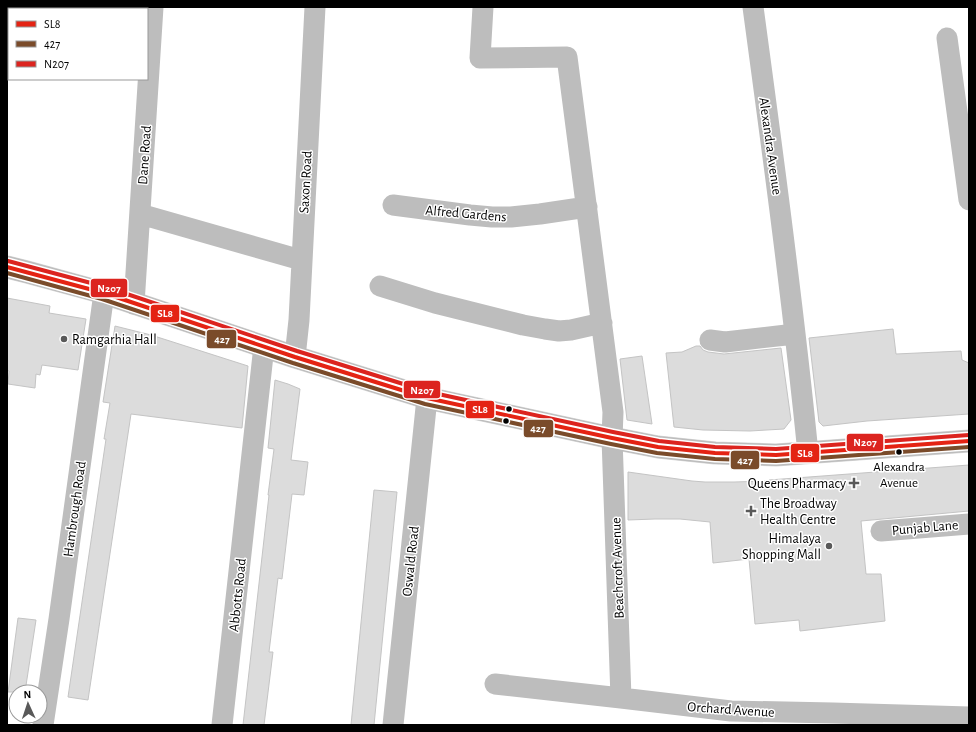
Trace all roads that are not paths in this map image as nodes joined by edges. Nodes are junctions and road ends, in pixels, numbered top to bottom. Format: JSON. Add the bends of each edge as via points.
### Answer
{"nodes":[{"id":1,"x":153,"y":7,"type":"edge"},
{"id":2,"x":315,"y":7,"type":"edge"},
{"id":3,"x":483,"y":7,"type":"edge"},
{"id":4,"x":753,"y":7,"type":"edge"},
{"id":5,"x":947,"y":38,"type":"dead end"},
{"id":6,"x":969,"y":200,"type":"edge"},
{"id":7,"x":393,"y":205,"type":"dead end"},
{"id":8,"x":587,"y":207,"type":"junction"},
{"id":9,"x":140,"y":214,"type":"junction"},
{"id":10,"x":301,"y":260,"type":"junction"},
{"id":11,"x":7,"y":267,"type":"edge"},
{"id":12,"x":380,"y":286,"type":"dead end"},
{"id":13,"x":104,"y":293,"type":"junction"},
{"id":14,"x":134,"y":304,"type":"junction"},
{"id":15,"x":602,"y":323,"type":"junction"},
{"id":16,"x":795,"y":334,"type":"junction"},
{"id":17,"x":710,"y":340,"type":"dead end"},
{"id":18,"x":264,"y":346,"type":"junction"},
{"id":19,"x":295,"y":357,"type":"junction"},
{"id":20,"x":427,"y":398,"type":"junction"},
{"id":21,"x":612,"y":438,"type":"junction"},
{"id":22,"x":969,"y":441,"type":"edge"},
{"id":23,"x":808,"y":452,"type":"junction"},
{"id":24,"x":969,"y":524,"type":"edge"},
{"id":25,"x":881,"y":531,"type":"dead end"},
{"id":26,"x":495,"y":684,"type":"dead end"},
{"id":27,"x":621,"y":698,"type":"junction"},
{"id":28,"x":969,"y":717,"type":"edge"},
{"id":29,"x":43,"y":725,"type":"edge"},
{"id":30,"x":222,"y":725,"type":"edge"},
{"id":31,"x":393,"y":725,"type":"edge"}],
"edges":[{"from":1,"to":9,"type":"street","name":"Dane Road"},
{"from":2,"to":10,"type":"street","name":"Saxon Road"},
{"from":3,"to":8,"type":"street","name":"Beachcroft Avenue","via":[[480,58],[567,57]]},
{"from":4,"to":16,"type":"street","name":"Alexandra Avenue"},
{"from":5,"to":6,"type":"street"},
{"from":7,"to":8,"type":"street","name":"Alfred Gardens","via":[[492,217],[540,214]]},
{"from":8,"to":15,"type":"street","name":"Beachcroft Avenue"},
{"from":9,"to":10,"type":"street"},
{"from":9,"to":14,"type":"street","name":"Dane Road"},
{"from":10,"to":19,"type":"street","name":"Saxon Road"},
{"from":11,"to":13,"type":"main road"},
{"from":12,"to":15,"type":"street","via":[[545,329],[571,330]]},
{"from":13,"to":14,"type":"main road"},
{"from":13,"to":29,"type":"street","name":"Hambrough Road"},
{"from":14,"to":18,"type":"main road"},
{"from":15,"to":21,"type":"street","name":"Beachcroft Avenue","via":[[613,412]]},
{"from":16,"to":17,"type":"street","via":[[725,342]]},
{"from":16,"to":23,"type":"street","name":"Alexandra Avenue"},
{"from":18,"to":19,"type":"main road"},
{"from":18,"to":30,"type":"street","name":"Abbotts Road"},
{"from":19,"to":20,"type":"main road"},
{"from":20,"to":21,"type":"main road"},
{"from":20,"to":31,"type":"street","name":"Oswald Road"},
{"from":21,"to":23,"type":"main road","via":[[658,447],[715,453]]},
{"from":21,"to":27,"type":"street","name":"Beachcroft Avenue"},
{"from":22,"to":23,"type":"main road"},
{"from":24,"to":25,"type":"street","name":"Punjab Lane"},
{"from":26,"to":27,"type":"street","name":"Orchard Avenue"},
{"from":27,"to":28,"type":"street","name":"Orchard Avenue","via":[[731,711]]}]}
